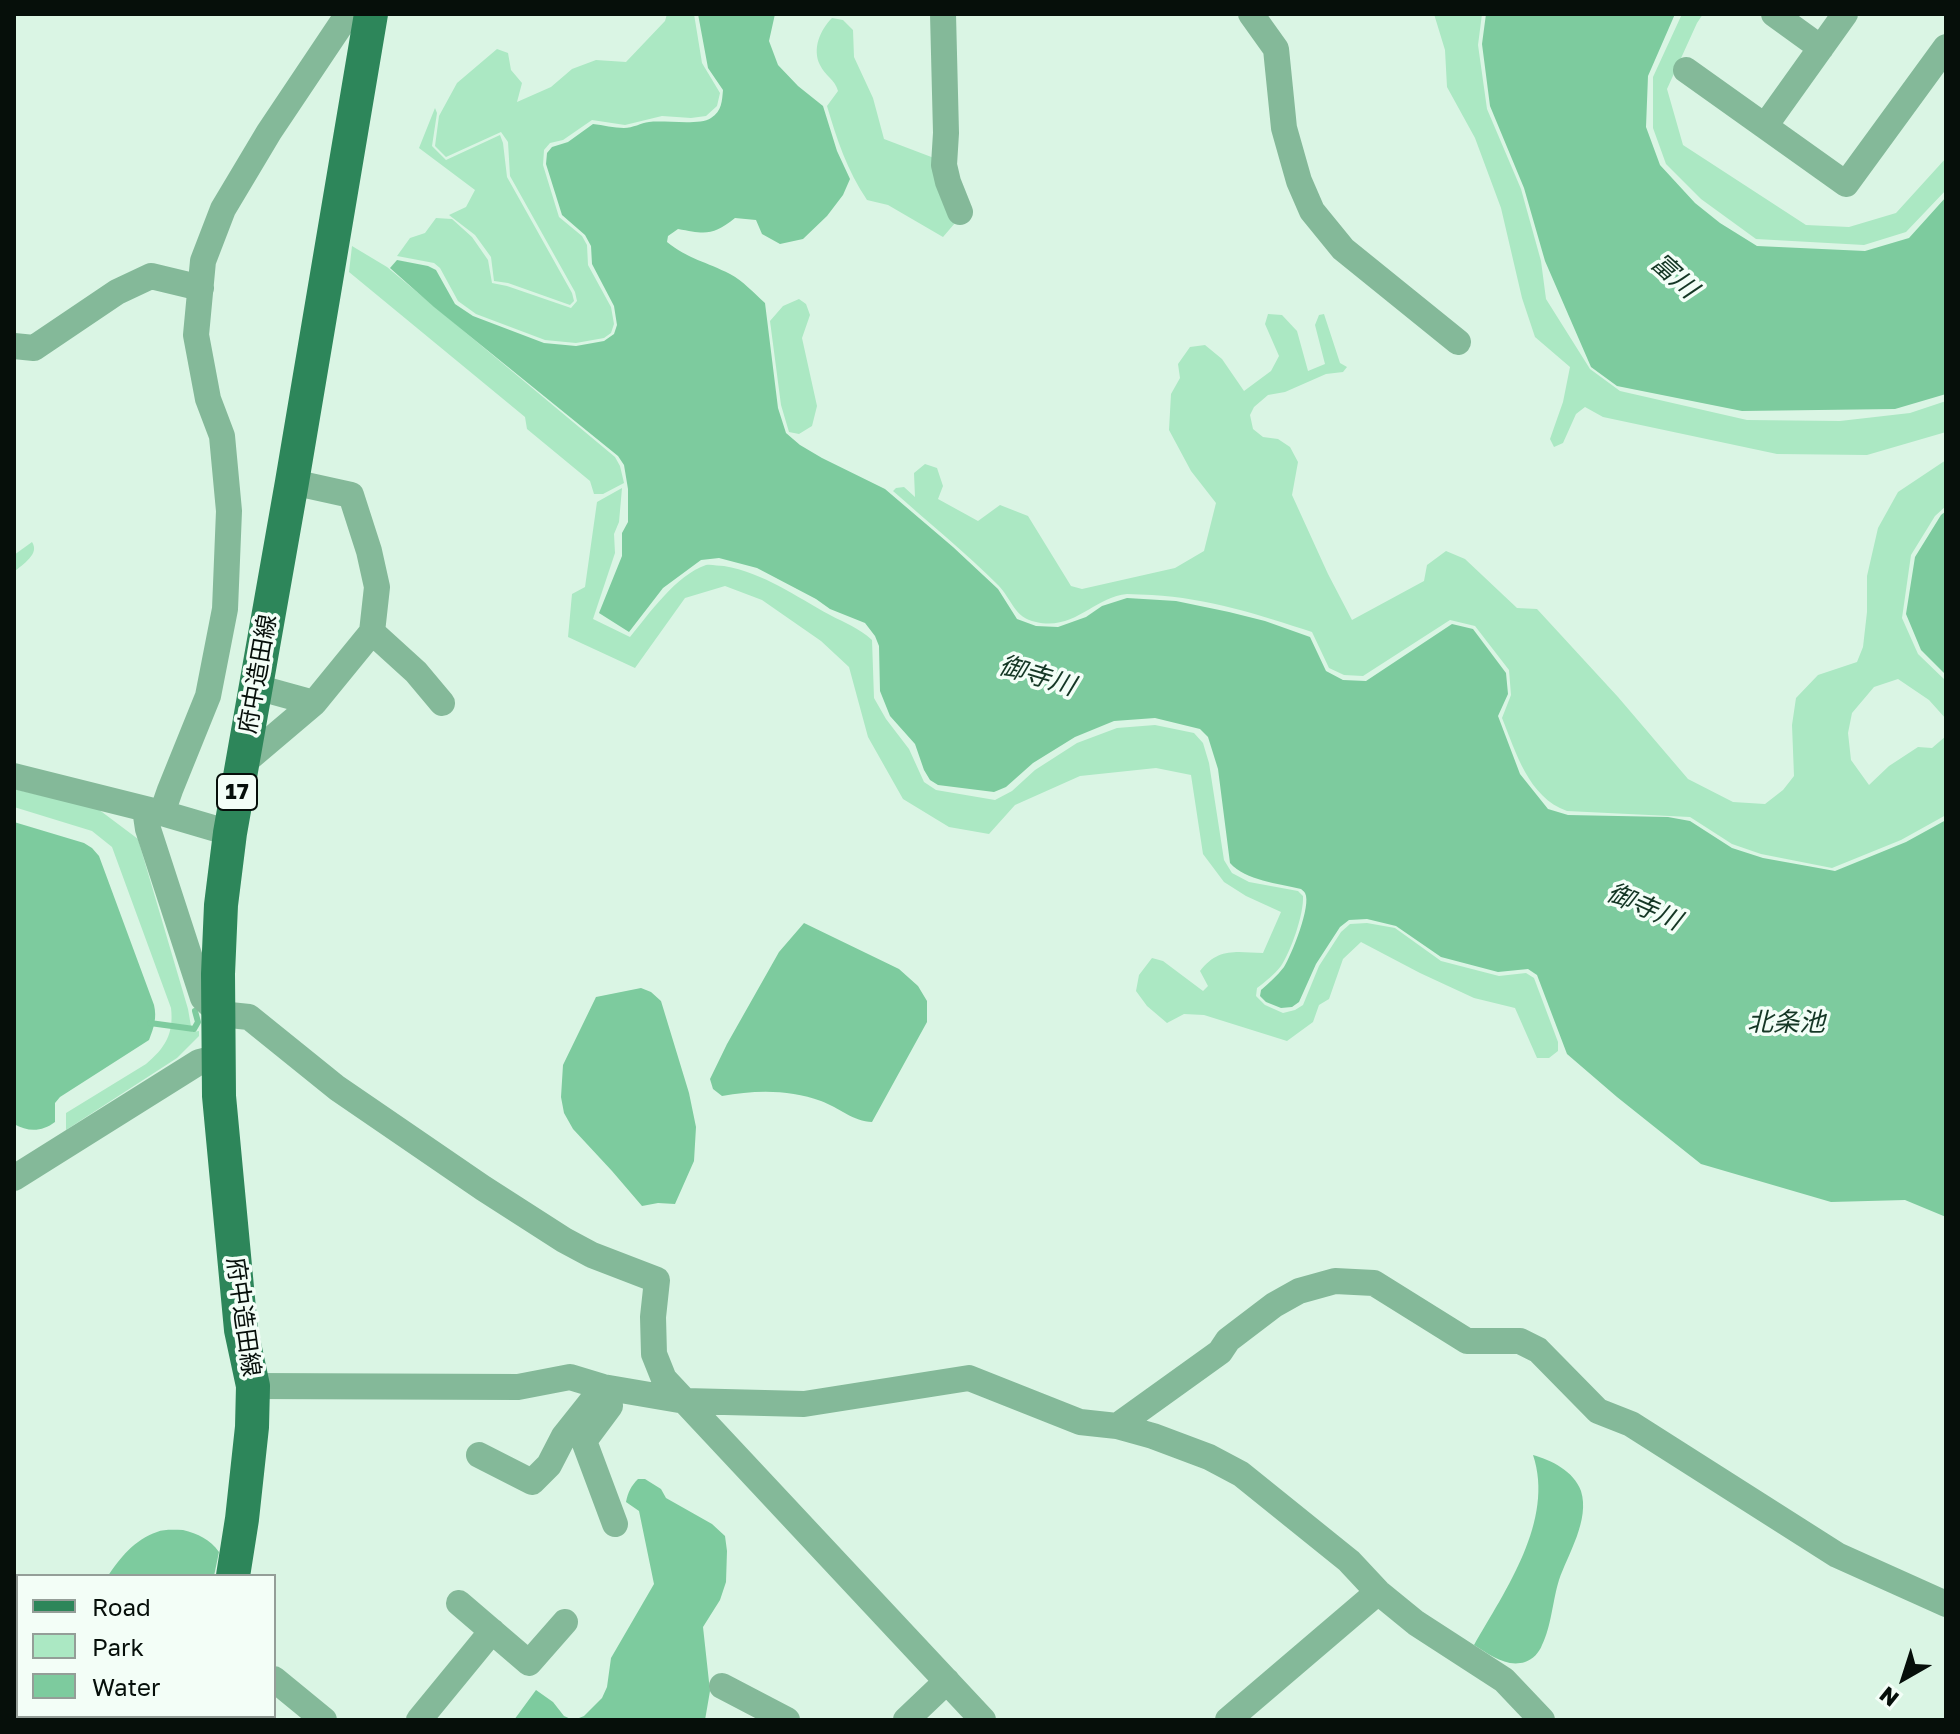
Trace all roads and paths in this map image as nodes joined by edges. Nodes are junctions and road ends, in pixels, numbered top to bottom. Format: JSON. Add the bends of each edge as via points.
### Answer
{"nodes":[{"id":1,"x":348,"y":14,"type":"edge"},
{"id":2,"x":371,"y":14,"type":"edge"},
{"id":3,"x":943,"y":14,"type":"edge"},
{"id":4,"x":1251,"y":14,"type":"edge"},
{"id":5,"x":1774,"y":14,"type":"edge"},
{"id":6,"x":1845,"y":14,"type":"edge"},
{"id":7,"x":1946,"y":47,"type":"edge"},
{"id":8,"x":1821,"y":48,"type":"junction"},
{"id":9,"x":1686,"y":70,"type":"dead end"},
{"id":10,"x":1765,"y":126,"type":"junction"},
{"id":11,"x":960,"y":212,"type":"dead end"},
{"id":12,"x":201,"y":288,"type":"junction"},
{"id":13,"x":1458,"y":342,"type":"dead end"},
{"id":14,"x":14,"y":346,"type":"edge"},
{"id":15,"x":292,"y":482,"type":"junction"},
{"id":16,"x":372,"y":632,"type":"junction"},
{"id":17,"x":256,"y":687,"type":"junction"},
{"id":18,"x":314,"y":703,"type":"junction"},
{"id":19,"x":442,"y":703,"type":"dead end"},
{"id":20,"x":242,"y":764,"type":"junction"},
{"id":21,"x":14,"y":776,"type":"edge"},
{"id":22,"x":154,"y":811,"type":"junction"},
{"id":23,"x":230,"y":833,"type":"junction"},
{"id":24,"x":220,"y":1014,"type":"junction"},
{"id":25,"x":219,"y":1057,"type":"junction"},
{"id":26,"x":14,"y":1178,"type":"edge"},
{"id":27,"x":253,"y":1386,"type":"junction"},
{"id":28,"x":612,"y":1388,"type":"junction"},
{"id":29,"x":685,"y":1401,"type":"junction"},
{"id":30,"x":1117,"y":1426,"type":"junction"},
{"id":31,"x":479,"y":1455,"type":"dead end"},
{"id":32,"x":615,"y":1524,"type":"dead end"},
{"id":33,"x":233,"y":1574,"type":"edge"},
{"id":34,"x":1378,"y":1592,"type":"junction"},
{"id":35,"x":459,"y":1603,"type":"dead end"},
{"id":36,"x":1946,"y":1604,"type":"edge"},
{"id":37,"x":565,"y":1622,"type":"dead end"},
{"id":38,"x":492,"y":1631,"type":"junction"},
{"id":39,"x":276,"y":1681,"type":"edge"},
{"id":40,"x":947,"y":1681,"type":"junction"},
{"id":41,"x":722,"y":1686,"type":"dead end"},
{"id":42,"x":324,"y":1720,"type":"edge"},
{"id":43,"x":419,"y":1720,"type":"edge"},
{"id":44,"x":787,"y":1720,"type":"edge"},
{"id":45,"x":906,"y":1720,"type":"edge"},
{"id":46,"x":983,"y":1720,"type":"edge"},
{"id":47,"x":1228,"y":1720,"type":"edge"},
{"id":48,"x":1542,"y":1720,"type":"edge"}],
"edges":[{"from":1,"to":12,"type":"street","via":[[223,209],[203,261]]},
{"from":2,"to":15,"type":"main road","name":"府中造田線","number":"17"},
{"from":3,"to":11,"type":"street","via":[[944,165]]},
{"from":4,"to":13,"type":"street","via":[[1276,49],[1284,128],[1312,211],[1343,249]]},
{"from":5,"to":8,"type":"street"},
{"from":6,"to":8,"type":"street"},
{"from":7,"to":10,"type":"street","via":[[1846,184]]},
{"from":8,"to":10,"type":"street"},
{"from":9,"to":10,"type":"street"},
{"from":12,"to":14,"type":"street","via":[[151,276],[117,292],[34,348]]},
{"from":12,"to":22,"type":"street","via":[[196,335],[208,399],[222,436],[229,511],[225,609],[208,696],[170,790]]},
{"from":15,"to":16,"type":"street","via":[[351,495],[377,587]]},
{"from":15,"to":17,"type":"main road","name":"府中造田線","number":"17"},
{"from":16,"to":18,"type":"street"},
{"from":16,"to":19,"type":"street"},
{"from":17,"to":18,"type":"street"},
{"from":17,"to":20,"type":"main road","name":"府中造田線","number":"17"},
{"from":18,"to":20,"type":"street"},
{"from":20,"to":23,"type":"main road","name":"府中造田線","number":"17"},
{"from":21,"to":22,"type":"street"},
{"from":22,"to":23,"type":"street"},
{"from":22,"to":24,"type":"street","via":[[148,829],[203,998]]},
{"from":23,"to":24,"type":"main road","name":"府中造田線","number":"17","via":[[221,905]]},
{"from":24,"to":25,"type":"main road","name":"府中造田線","number":"17"},
{"from":24,"to":29,"type":"street","via":[[249,1017],[337,1088],[564,1240],[657,1280],[654,1354],[664,1379]]},
{"from":25,"to":26,"type":"street","via":[[199,1062]]},
{"from":25,"to":27,"type":"main road","name":"府中造田線","number":"17","via":[[241,1330]]},
{"from":27,"to":28,"type":"street","via":[[518,1387],[570,1377]]},
{"from":27,"to":33,"type":"main road","name":"府中造田線","number":"17"},
{"from":28,"to":29,"type":"street"},
{"from":28,"to":31,"type":"street","via":[[564,1436],[549,1465],[532,1482]]},
{"from":28,"to":32,"type":"street","via":[[584,1441]]},
{"from":29,"to":30,"type":"street","via":[[804,1404],[969,1378],[1080,1422]]},
{"from":29,"to":40,"type":"street"},
{"from":30,"to":34,"type":"street","via":[[1209,1457],[1241,1474],[1349,1561]]},
{"from":30,"to":36,"type":"street","via":[[1299,1291],[1335,1281],[1374,1283],[1467,1341],[1520,1341],[1538,1350],[1598,1411],[1631,1424],[1837,1555]]},
{"from":34,"to":47,"type":"street"},
{"from":34,"to":48,"type":"street","via":[[1504,1680]]},
{"from":35,"to":38,"type":"street"},
{"from":37,"to":38,"type":"street","via":[[529,1663]]},
{"from":38,"to":43,"type":"street"},
{"from":39,"to":42,"type":"street"},
{"from":40,"to":45,"type":"street"},
{"from":40,"to":46,"type":"street"},
{"from":41,"to":44,"type":"street"}]}
